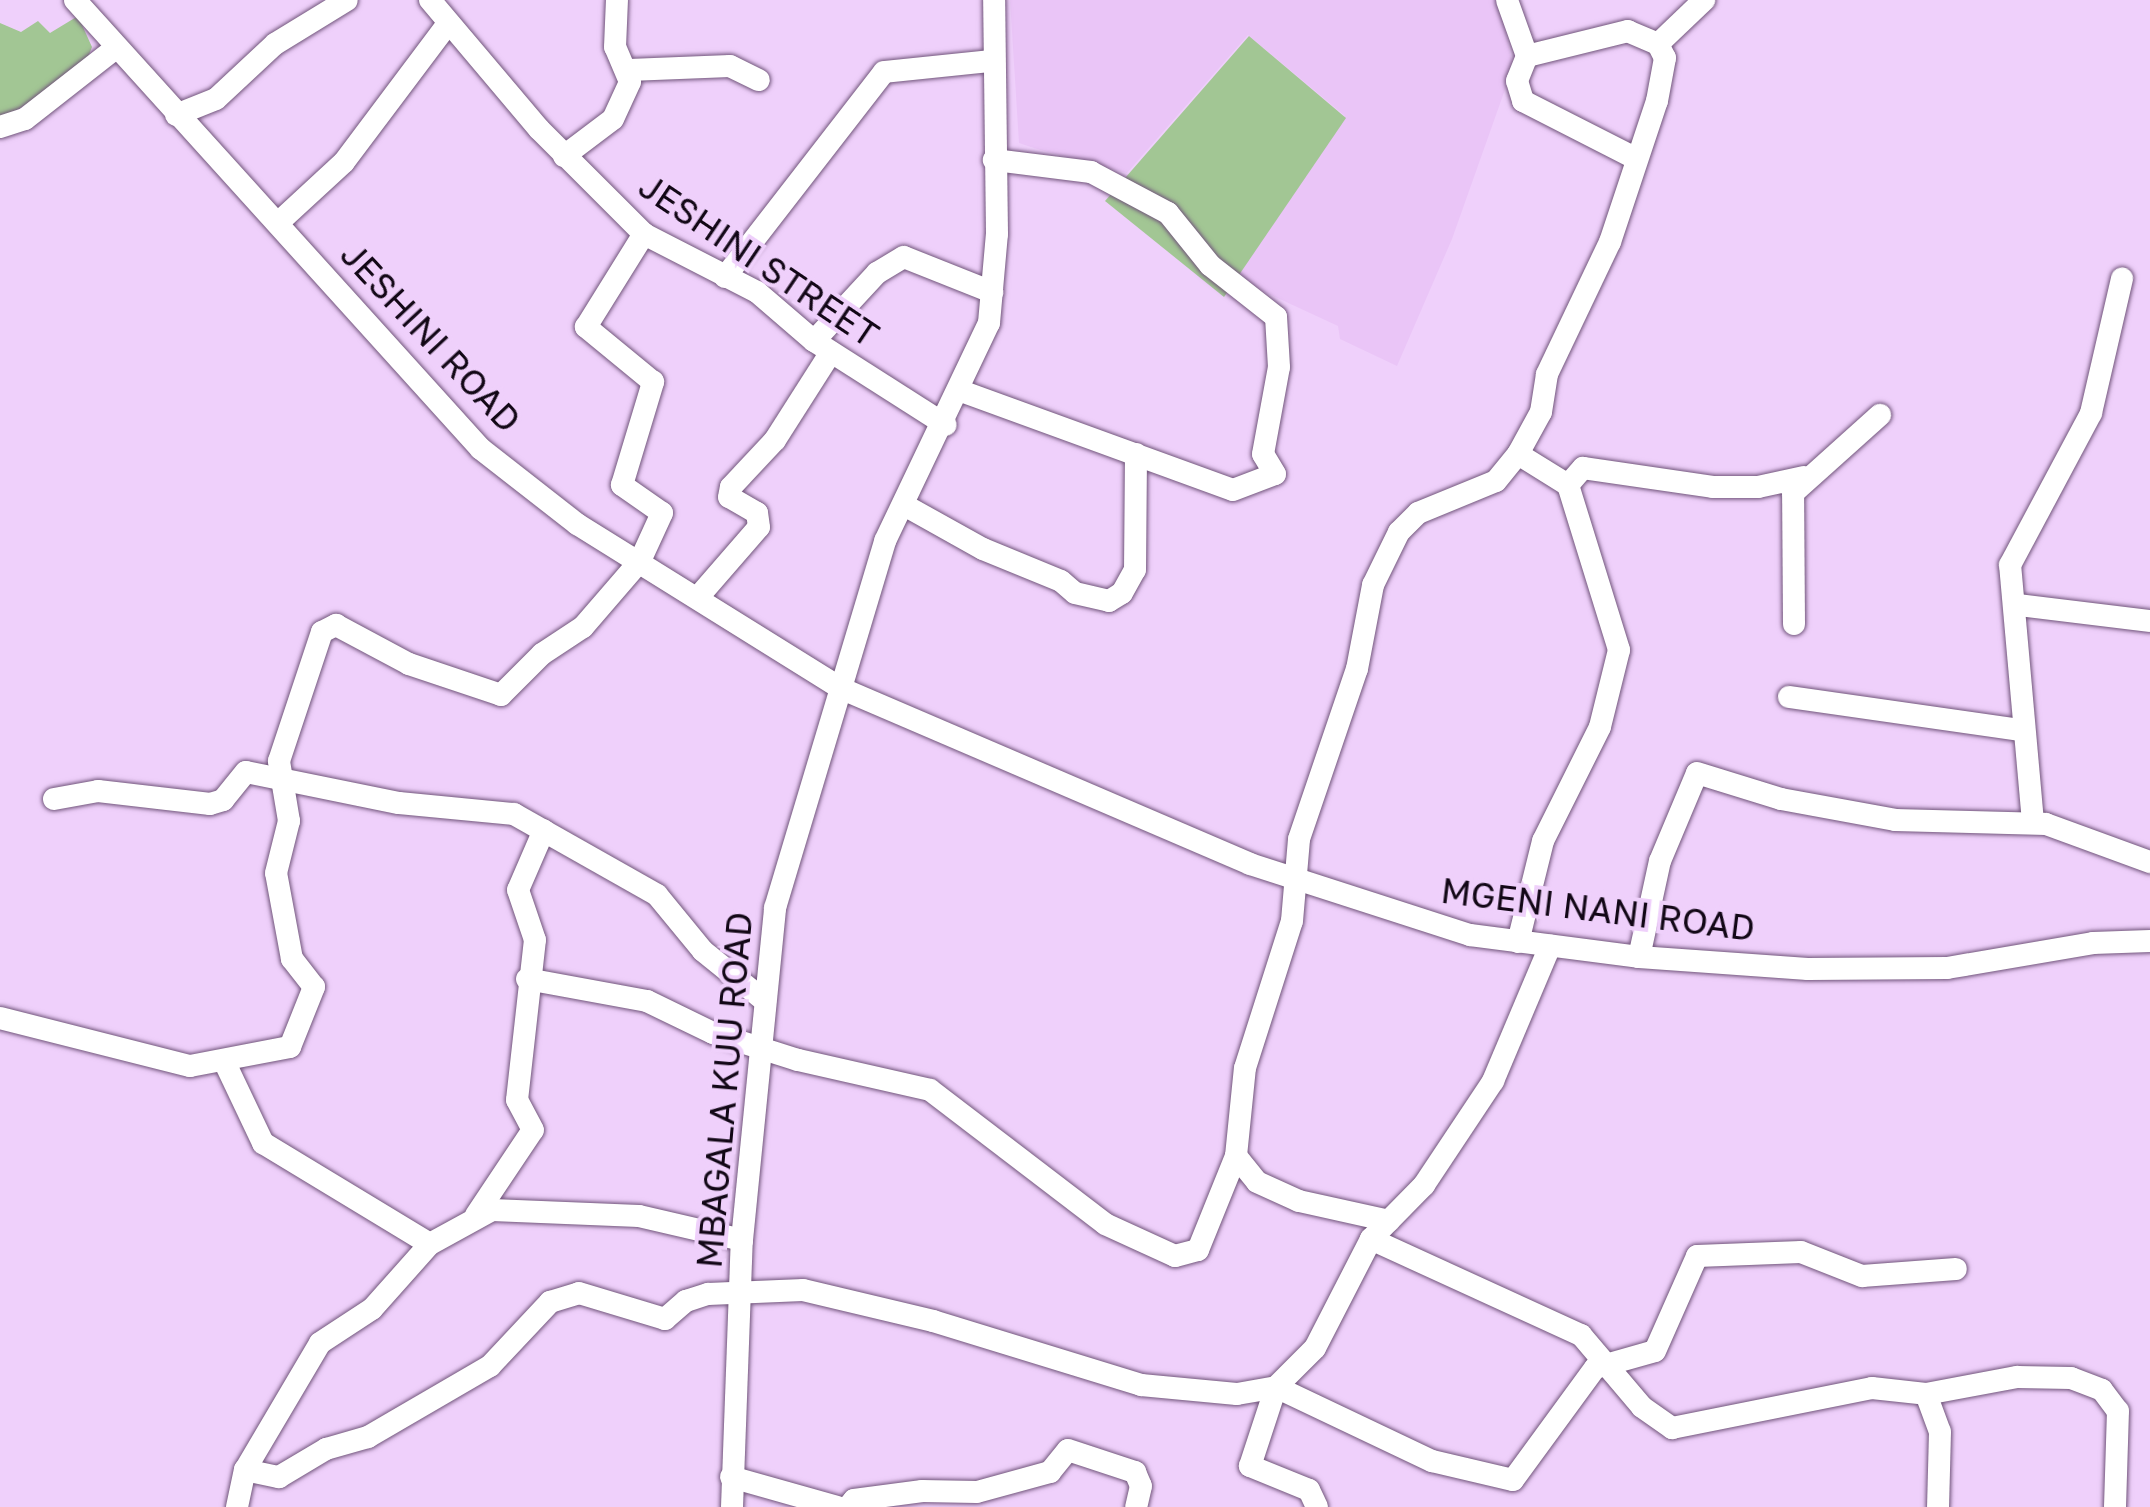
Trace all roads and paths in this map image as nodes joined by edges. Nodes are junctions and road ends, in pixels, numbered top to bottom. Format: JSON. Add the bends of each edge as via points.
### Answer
{"nodes":[{"id":1,"x":76,"y":0,"type":"edge"},
{"id":2,"x":347,"y":0,"type":"edge"},
{"id":3,"x":430,"y":0,"type":"edge"},
{"id":4,"x":617,"y":0,"type":"edge"},
{"id":5,"x":994,"y":0,"type":"edge"},
{"id":6,"x":1507,"y":0,"type":"edge"},
{"id":7,"x":1704,"y":0,"type":"edge"},
{"id":8,"x":446,"y":26,"type":"junction"},
{"id":9,"x":1658,"y":44,"type":"junction"},
{"id":10,"x":116,"y":48,"type":"junction"},
{"id":11,"x":1527,"y":56,"type":"junction"},
{"id":12,"x":990,"y":60,"type":"junction"},
{"id":13,"x":629,"y":70,"type":"junction"},
{"id":14,"x":759,"y":80,"type":"dead end"},
{"id":15,"x":176,"y":115,"type":"junction"},
{"id":16,"x":0,"y":127,"type":"edge"},
{"id":17,"x":564,"y":156,"type":"junction"},
{"id":18,"x":1637,"y":159,"type":"junction"},
{"id":19,"x":994,"y":160,"type":"junction"},
{"id":20,"x":279,"y":222,"type":"junction"},
{"id":21,"x":644,"y":234,"type":"junction"},
{"id":22,"x":724,"y":277,"type":"junction"},
{"id":23,"x":2122,"y":278,"type":"dead end"},
{"id":24,"x":992,"y":292,"type":"junction"},
{"id":25,"x":823,"y":346,"type":"junction"},
{"id":26,"x":961,"y":391,"type":"junction"},
{"id":27,"x":1880,"y":415,"type":"dead end"},
{"id":28,"x":946,"y":425,"type":"junction"},
{"id":29,"x":1136,"y":454,"type":"junction"},
{"id":30,"x":1518,"y":454,"type":"junction"},
{"id":31,"x":1804,"y":478,"type":"junction"},
{"id":32,"x":1568,"y":485,"type":"junction"},
{"id":33,"x":904,"y":505,"type":"junction"},
{"id":34,"x":640,"y":561,"type":"junction"},
{"id":35,"x":699,"y":596,"type":"junction"},
{"id":36,"x":2018,"y":605,"type":"junction"},
{"id":37,"x":2150,"y":621,"type":"edge"},
{"id":38,"x":1794,"y":624,"type":"dead end"},
{"id":39,"x":840,"y":688,"type":"junction"},
{"id":40,"x":1789,"y":696,"type":"dead end"},
{"id":41,"x":2021,"y":730,"type":"junction"},
{"id":42,"x":278,"y":778,"type":"junction"},
{"id":43,"x":54,"y":799,"type":"dead end"},
{"id":44,"x":2034,"y":822,"type":"junction"},
{"id":45,"x":544,"y":830,"type":"junction"},
{"id":46,"x":2150,"y":862,"type":"edge"},
{"id":47,"x":1291,"y":880,"type":"junction"},
{"id":48,"x":2150,"y":941,"type":"edge"},
{"id":49,"x":1518,"y":942,"type":"junction"},
{"id":50,"x":1550,"y":946,"type":"junction"},
{"id":51,"x":1639,"y":957,"type":"junction"},
{"id":52,"x":527,"y":979,"type":"junction"},
{"id":53,"x":765,"y":1001,"type":"junction"},
{"id":54,"x":0,"y":1018,"type":"edge"},
{"id":55,"x":762,"y":1048,"type":"junction"},
{"id":56,"x":225,"y":1063,"type":"junction"},
{"id":57,"x":1236,"y":1156,"type":"junction"},
{"id":58,"x":476,"y":1215,"type":"junction"},
{"id":59,"x":1389,"y":1220,"type":"junction"},
{"id":60,"x":1370,"y":1239,"type":"junction"},
{"id":61,"x":742,"y":1240,"type":"junction"},
{"id":62,"x":430,"y":1244,"type":"junction"},
{"id":63,"x":1956,"y":1269,"type":"dead end"},
{"id":64,"x":740,"y":1288,"type":"junction"},
{"id":65,"x":1609,"y":1361,"type":"junction"},
{"id":66,"x":1276,"y":1387,"type":"junction"},
{"id":67,"x":1926,"y":1394,"type":"junction"},
{"id":68,"x":246,"y":1470,"type":"junction"},
{"id":69,"x":731,"y":1478,"type":"junction"},
{"id":70,"x":237,"y":1507,"type":"edge"},
{"id":71,"x":732,"y":1507,"type":"edge"},
{"id":72,"x":837,"y":1507,"type":"edge"},
{"id":73,"x":848,"y":1507,"type":"edge"},
{"id":74,"x":1136,"y":1507,"type":"edge"},
{"id":75,"x":1318,"y":1507,"type":"edge"},
{"id":76,"x":1938,"y":1507,"type":"edge"},
{"id":77,"x":2116,"y":1507,"type":"edge"}],
"edges":[{"from":1,"to":10,"type":"street","name":"JESHINI ROAD"},
{"from":2,"to":15,"type":"street","via":[[275,44],[216,99]]},
{"from":3,"to":8,"type":"street","name":"JESHINI STREET"},
{"from":4,"to":13,"type":"street","via":[[614,47]]},
{"from":5,"to":12,"type":"street","name":"MBAGALA KUU ROAD"},
{"from":6,"to":11,"type":"street"},
{"from":7,"to":9,"type":"street"},
{"from":8,"to":17,"type":"street","name":"JESHINI STREET"},
{"from":8,"to":20,"type":"street","via":[[344,162]]},
{"from":9,"to":11,"type":"street","via":[[1628,31]]},
{"from":9,"to":18,"type":"street","via":[[1665,58],[1658,101]]},
{"from":10,"to":15,"type":"street","name":"JESHINI ROAD"},
{"from":10,"to":16,"type":"street","via":[[26,119]]},
{"from":11,"to":18,"type":"street","via":[[1517,81],[1523,102]]},
{"from":12,"to":19,"type":"street","name":"MBAGALA KUU ROAD"},
{"from":12,"to":22,"type":"street","via":[[884,72]]},
{"from":13,"to":14,"type":"street","via":[[730,66]]},
{"from":13,"to":17,"type":"street","via":[[613,119]]},
{"from":15,"to":20,"type":"street","name":"JESHINI ROAD"},
{"from":17,"to":21,"type":"street","name":"JESHINI STREET"},
{"from":18,"to":30,"type":"street","via":[[1610,242],[1547,374],[1541,412]]},
{"from":19,"to":24,"type":"street","name":"MBAGALA KUU ROAD"},
{"from":19,"to":29,"type":"street","via":[[1091,172],[1168,214],[1210,265],[1276,316],[1280,367],[1263,450],[1274,477],[1233,490]]},
{"from":20,"to":34,"type":"street","name":"JESHINI ROAD","via":[[481,449],[577,524]]},
{"from":21,"to":22,"type":"street","name":"JESHINI STREET"},
{"from":21,"to":34,"type":"street","via":[[586,326],[652,378],[622,485],[662,513]]},
{"from":22,"to":25,"type":"street","name":"JESHINI STREET","via":[[757,292]]},
{"from":23,"to":36,"type":"street","via":[[2091,413],[2010,566]]},
{"from":24,"to":25,"type":"street","via":[[904,257],[877,273]]},
{"from":24,"to":26,"type":"street","name":"MBAGALA KUU ROAD","via":[[990,323]]},
{"from":25,"to":28,"type":"street","name":"JESHINI STREET"},
{"from":25,"to":35,"type":"street","via":[[775,440],[731,487],[730,498],[757,513],[759,527]]},
{"from":26,"to":28,"type":"street","name":"MBAGALA KUU ROAD"},
{"from":26,"to":29,"type":"street"},
{"from":27,"to":31,"type":"street"},
{"from":28,"to":33,"type":"street","name":"MBAGALA KUU ROAD"},
{"from":29,"to":33,"type":"street","via":[[1135,570],[1109,601],[1075,594],[1061,581],[983,549]]},
{"from":30,"to":32,"type":"street"},
{"from":30,"to":47,"type":"street","via":[[1496,481],[1418,512],[1399,532],[1373,585],[1357,669]]},
{"from":31,"to":32,"type":"street","via":[[1713,487],[1582,468]]},
{"from":31,"to":38,"type":"street","via":[[1789,509]]},
{"from":32,"to":49,"type":"street","via":[[1619,650],[1600,727],[1538,855]]},
{"from":33,"to":39,"type":"street","name":"MBAGALA KUU ROAD","via":[[856,622]]},
{"from":34,"to":35,"type":"street","name":"JESHINI ROAD"},
{"from":34,"to":42,"type":"street","via":[[583,626],[501,695],[328,626]]},
{"from":35,"to":39,"type":"street","name":"JESHINI ROAD"},
{"from":36,"to":37,"type":"street"},
{"from":36,"to":41,"type":"street"},
{"from":39,"to":47,"type":"street","name":"MGENI NANI ROAD"},
{"from":39,"to":53,"type":"street","name":"MBAGALA KUU ROAD","via":[[775,908]]},
{"from":40,"to":41,"type":"street"},
{"from":41,"to":44,"type":"street"},
{"from":42,"to":43,"type":"street","via":[[242,774],[223,800],[210,804],[98,791]]},
{"from":42,"to":45,"type":"street","via":[[399,803],[514,814]]},
{"from":42,"to":56,"type":"street","via":[[289,821],[276,873],[292,958],[314,987],[290,1047]]},
{"from":44,"to":46,"type":"street"},
{"from":44,"to":51,"type":"street","via":[[1895,820],[1693,774],[1660,862]]},
{"from":45,"to":52,"type":"street","via":[[518,890],[536,940]]},
{"from":45,"to":53,"type":"street","via":[[657,895],[703,951]]},
{"from":47,"to":49,"type":"street","name":"MGENI NANI ROAD","via":[[1388,914]]},
{"from":47,"to":57,"type":"street","via":[[1292,921],[1245,1068]]},
{"from":48,"to":51,"type":"street","name":"MGENI NANI ROAD","via":[[2093,943],[1947,968],[1808,969]]},
{"from":49,"to":50,"type":"street","name":"MGENI NANI ROAD"},
{"from":50,"to":51,"type":"street","name":"MGENI NANI ROAD"},
{"from":50,"to":59,"type":"street","via":[[1494,1081],[1424,1185]]},
{"from":52,"to":55,"type":"street","via":[[646,1001]]},
{"from":52,"to":58,"type":"street","via":[[517,1100],[533,1130]]},
{"from":53,"to":55,"type":"street","name":"MBAGALA KUU ROAD"},
{"from":54,"to":56,"type":"street","via":[[174,1063]]},
{"from":55,"to":57,"type":"street","via":[[930,1090],[1068,1199],[1183,1258],[1198,1250]]},
{"from":55,"to":61,"type":"street","name":"MBAGALA KUU ROAD"},
{"from":56,"to":62,"type":"street","via":[[263,1143]]},
{"from":57,"to":59,"type":"street","via":[[1257,1182],[1299,1202]]},
{"from":58,"to":61,"type":"street","via":[[597,1212],[680,1222]]},
{"from":58,"to":62,"type":"street"},
{"from":59,"to":60,"type":"street"},
{"from":60,"to":65,"type":"street","via":[[1580,1335]]},
{"from":60,"to":66,"type":"street","via":[[1316,1348]]},
{"from":61,"to":64,"type":"street","name":"MBAGALA KUU ROAD"},
{"from":62,"to":68,"type":"street","via":[[372,1310],[320,1342]]},
{"from":63,"to":65,"type":"street","via":[[1862,1276],[1801,1252],[1702,1254],[1690,1261],[1655,1351],[1640,1360]]},
{"from":64,"to":66,"type":"street","via":[[803,1290],[932,1321],[1140,1385],[1237,1394]]},
{"from":64,"to":68,"type":"street","via":[[694,1298],[665,1319],[604,1296],[564,1296],[550,1302],[490,1366],[368,1437],[326,1450],[280,1477]]},
{"from":64,"to":69,"type":"street","name":"MBAGALA KUU ROAD"},
{"from":65,"to":66,"type":"street","via":[[1595,1368],[1526,1470],[1510,1480],[1432,1460]]},
{"from":65,"to":67,"type":"street","via":[[1642,1408],[1672,1428],[1872,1388]]},
{"from":66,"to":75,"type":"street","via":[[1250,1466],[1309,1490]]},
{"from":67,"to":76,"type":"street","via":[[1940,1432]]},
{"from":67,"to":77,"type":"street","via":[[2017,1377],[2071,1378],[2102,1390],[2118,1412]]},
{"from":68,"to":70,"type":"street"},
{"from":69,"to":71,"type":"street","name":"MBAGALA KUU ROAD"},
{"from":69,"to":72,"type":"street"},
{"from":73,"to":74,"type":"street","via":[[854,1500],[922,1492],[977,1492],[1050,1472],[1068,1450],[1134,1472],[1141,1486]]}]}
